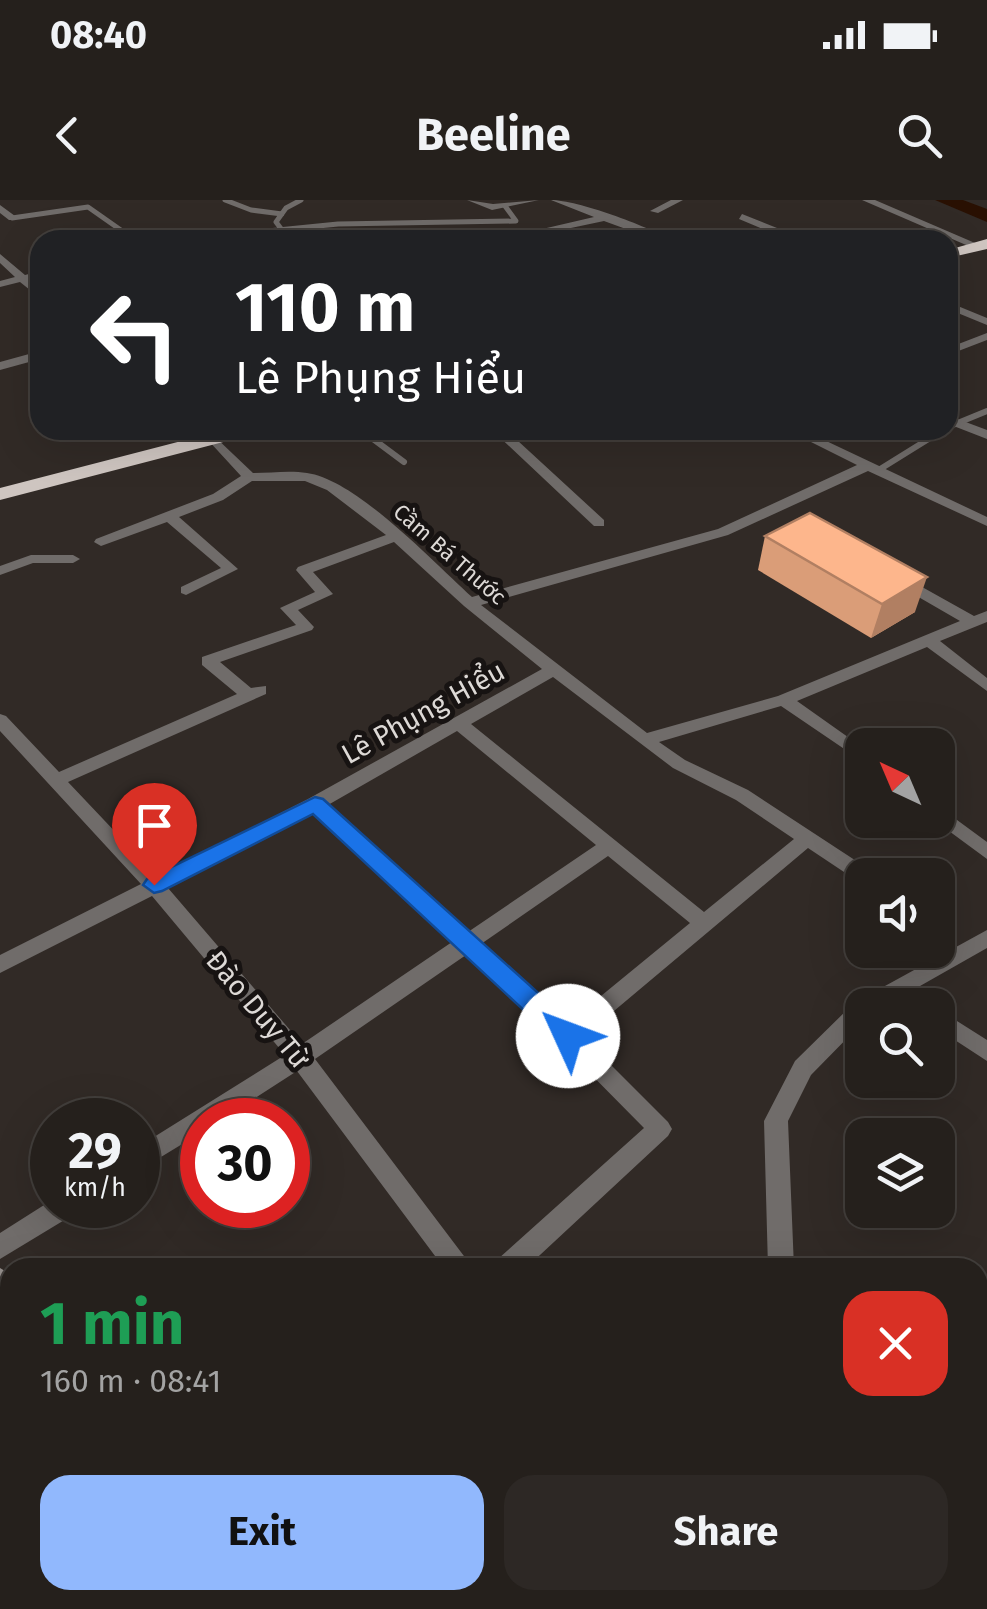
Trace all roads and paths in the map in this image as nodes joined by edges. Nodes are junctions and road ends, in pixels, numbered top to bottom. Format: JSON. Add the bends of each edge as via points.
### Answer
{"nodes":[{"id":1,"x":225,"y":200,"type":"edge"},
{"id":2,"x":301,"y":200,"type":"edge"},
{"id":3,"x":472,"y":200,"type":"edge"},
{"id":4,"x":534,"y":200,"type":"edge"},
{"id":5,"x":556,"y":200,"type":"edge"},
{"id":6,"x":678,"y":200,"type":"edge"},
{"id":7,"x":866,"y":200,"type":"edge"},
{"id":8,"x":505,"y":206,"type":"junction"},
{"id":9,"x":0,"y":208,"type":"edge"},
{"id":10,"x":656,"y":212,"type":"dead end"},
{"id":11,"x":282,"y":214,"type":"junction"},
{"id":12,"x":742,"y":217,"type":"dead end"},
{"id":13,"x":608,"y":218,"type":"junction"},
{"id":14,"x":6,"y":219,"type":"edge"},
{"id":15,"x":121,"y":230,"type":"edge"},
{"id":16,"x":282,"y":230,"type":"joint"},
{"id":17,"x":549,"y":230,"type":"edge"},
{"id":18,"x":643,"y":230,"type":"edge"},
{"id":19,"x":774,"y":230,"type":"edge"},
{"id":20,"x":943,"y":230,"type":"edge"},
{"id":21,"x":958,"y":236,"type":"edge"},
{"id":22,"x":982,"y":245,"type":"edge"},
{"id":23,"x":0,"y":257,"type":"edge"},
{"id":24,"x":30,"y":276,"type":"edge"},
{"id":25,"x":22,"y":278,"type":"junction"},
{"id":26,"x":0,"y":284,"type":"edge"},
{"id":27,"x":30,"y":286,"type":"edge"},
{"id":28,"x":958,"y":309,"type":"edge"},
{"id":29,"x":987,"y":322,"type":"edge"},
{"id":30,"x":987,"y":336,"type":"edge"},
{"id":31,"x":958,"y":348,"type":"edge"},
{"id":32,"x":30,"y":358,"type":"edge"},
{"id":33,"x":0,"y":366,"type":"edge"},
{"id":34,"x":987,"y":411,"type":"edge"},
{"id":35,"x":958,"y":422,"type":"edge"},
{"id":36,"x":958,"y":428,"type":"edge"},
{"id":37,"x":987,"y":435,"type":"edge"},
{"id":38,"x":188,"y":440,"type":"edge"},
{"id":39,"x":202,"y":440,"type":"edge"},
{"id":40,"x":374,"y":440,"type":"edge"},
{"id":41,"x":509,"y":440,"type":"edge"},
{"id":42,"x":813,"y":440,"type":"edge"},
{"id":43,"x":924,"y":440,"type":"edge"},
{"id":44,"x":404,"y":462,"type":"dead end"},
{"id":45,"x":872,"y":469,"type":"junction"},
{"id":46,"x":250,"y":476,"type":"junction"},
{"id":47,"x":0,"y":494,"type":"edge"},
{"id":48,"x":775,"y":511,"type":"junction"},
{"id":49,"x":170,"y":518,"type":"junction"},
{"id":50,"x":791,"y":520,"type":"edge"},
{"id":51,"x":987,"y":522,"type":"edge"},
{"id":52,"x":599,"y":523,"type":"dead end"},
{"id":53,"x":396,"y":536,"type":"junction"},
{"id":54,"x":101,"y":542,"type":"dead end"},
{"id":55,"x":73,"y":560,"type":"dead end"},
{"id":56,"x":231,"y":569,"type":"junction"},
{"id":57,"x":0,"y":571,"type":"edge"},
{"id":58,"x":890,"y":576,"type":"edge"},
{"id":59,"x":245,"y":580,"type":"dead end"},
{"id":60,"x":186,"y":590,"type":"dead end"},
{"id":61,"x":469,"y":603,"type":"junction"},
{"id":62,"x":980,"y":619,"type":"edge"},
{"id":63,"x":930,"y":641,"type":"junction"},
{"id":64,"x":552,"y":670,"type":"junction"},
{"id":65,"x":987,"y":686,"type":"edge"},
{"id":66,"x":784,"y":700,"type":"junction"},
{"id":67,"x":0,"y":720,"type":"edge"},
{"id":68,"x":460,"y":724,"type":"junction"},
{"id":69,"x":644,"y":740,"type":"junction"},
{"id":70,"x":845,"y":744,"type":"edge"},
{"id":71,"x":56,"y":780,"type":"junction"},
{"id":72,"x":315,"y":804,"type":"junction"},
{"id":73,"x":955,"y":827,"type":"edge"},
{"id":74,"x":806,"y":839,"type":"junction"},
{"id":75,"x":609,"y":846,"type":"junction"},
{"id":76,"x":987,"y":852,"type":"edge"},
{"id":77,"x":845,"y":864,"type":"edge"},
{"id":78,"x":154,"y":885,"type":"junction"},
{"id":79,"x":702,"y":922,"type":"junction"},
{"id":80,"x":987,"y":938,"type":"edge"},
{"id":81,"x":468,"y":943,"type":"junction"},
{"id":82,"x":0,"y":965,"type":"edge"},
{"id":83,"x":900,"y":988,"type":"edge"},
{"id":84,"x":845,"y":1026,"type":"edge"},
{"id":85,"x":955,"y":1030,"type":"edge"},
{"id":86,"x":568,"y":1036,"type":"junction"},
{"id":87,"x":987,"y":1052,"type":"edge"},
{"id":88,"x":300,"y":1058,"type":"junction"},
{"id":89,"x":160,"y":1146,"type":"edge"},
{"id":90,"x":30,"y":1228,"type":"edge"},
{"id":91,"x":0,"y":1247,"type":"edge"},
{"id":92,"x":452,"y":1258,"type":"edge"},
{"id":93,"x":517,"y":1258,"type":"edge"},
{"id":94,"x":782,"y":1258,"type":"edge"}],
"edges":[{"from":1,"to":11,"type":"lane"},
{"from":2,"to":11,"type":"lane"},
{"from":3,"to":8,"type":"street"},
{"from":4,"to":8,"type":"street"},
{"from":5,"to":13,"type":"street"},
{"from":6,"to":10,"type":"street"},
{"from":7,"to":20,"type":"street"},
{"from":8,"to":16,"type":"lane","via":[[516,220]]},
{"from":9,"to":14,"type":"street"},
{"from":11,"to":16,"type":"lane","via":[[276,222]]},
{"from":12,"to":19,"type":"street"},
{"from":13,"to":17,"type":"street"},
{"from":13,"to":18,"type":"street"},
{"from":14,"to":15,"type":"lane","via":[[88,207]]},
{"from":21,"to":22,"type":"street"},
{"from":23,"to":25,"type":"street"},
{"from":24,"to":25,"type":"street"},
{"from":25,"to":26,"type":"street"},
{"from":25,"to":27,"type":"street"},
{"from":28,"to":29,"type":"street"},
{"from":30,"to":31,"type":"street"},
{"from":32,"to":33,"type":"street"},
{"from":34,"to":35,"type":"lane"},
{"from":36,"to":37,"type":"street"},
{"from":38,"to":47,"type":"highway"},
{"from":39,"to":46,"type":"street"},
{"from":40,"to":44,"type":"lane"},
{"from":41,"to":52,"type":"street"},
{"from":42,"to":45,"type":"street"},
{"from":43,"to":45,"type":"lane"},
{"from":45,"to":48,"type":"street"},
{"from":45,"to":51,"type":"street"},
{"from":46,"to":49,"type":"street"},
{"from":46,"to":53,"type":"street","name":"Cầm Bá Thước","via":[[332,487]]},
{"from":48,"to":50,"type":"street"},
{"from":48,"to":61,"type":"street"},
{"from":49,"to":54,"type":"street"},
{"from":49,"to":56,"type":"street"},
{"from":53,"to":61,"type":"street","name":"Cầm Bá Thước"},
{"from":53,"to":71,"type":"street","via":[[303,570],[326,594],[288,608],[306,627],[208,660],[255,692]]},
{"from":55,"to":57,"type":"street","via":[[31,560]]},
{"from":56,"to":59,"type":"street"},
{"from":56,"to":60,"type":"street"},
{"from":58,"to":62,"type":"street"},
{"from":61,"to":64,"type":"street","name":"Cầm Bá Thước"},
{"from":62,"to":63,"type":"street"},
{"from":63,"to":65,"type":"street"},
{"from":63,"to":66,"type":"street"},
{"from":64,"to":68,"type":"street","name":"Lê Phụng Hiểu"},
{"from":64,"to":69,"type":"street","name":"Cầm Bá Thước"},
{"from":66,"to":69,"type":"street"},
{"from":66,"to":70,"type":"street"},
{"from":67,"to":71,"type":"street","name":"Đào Duy Từ"},
{"from":68,"to":72,"type":"street","name":"Lê Phụng Hiểu"},
{"from":68,"to":75,"type":"street"},
{"from":69,"to":74,"type":"street","name":"Cầm Bá Thước"},
{"from":71,"to":78,"type":"street","name":"Đào Duy Từ"},
{"from":72,"to":78,"type":"street","name":"Lê Phụng Hiểu"},
{"from":72,"to":81,"type":"street"},
{"from":73,"to":76,"type":"street"},
{"from":74,"to":77,"type":"street","name":"Cầm Bá Thước"},
{"from":74,"to":79,"type":"street"},
{"from":75,"to":79,"type":"street"},
{"from":75,"to":81,"type":"street"},
{"from":78,"to":82,"type":"street","name":"Lê Phụng Hiểu"},
{"from":78,"to":88,"type":"street","name":"Đào Duy Từ"},
{"from":79,"to":86,"type":"street"},
{"from":80,"to":83,"type":"street"},
{"from":81,"to":86,"type":"street"},
{"from":81,"to":88,"type":"street"},
{"from":84,"to":94,"type":"street","via":[[802,1068],[776,1121]]},
{"from":85,"to":87,"type":"street"},
{"from":86,"to":93,"type":"street","via":[[660,1129]]},
{"from":88,"to":89,"type":"street"},
{"from":88,"to":92,"type":"street","name":"Đào Duy Từ"},
{"from":90,"to":91,"type":"street"}]}
